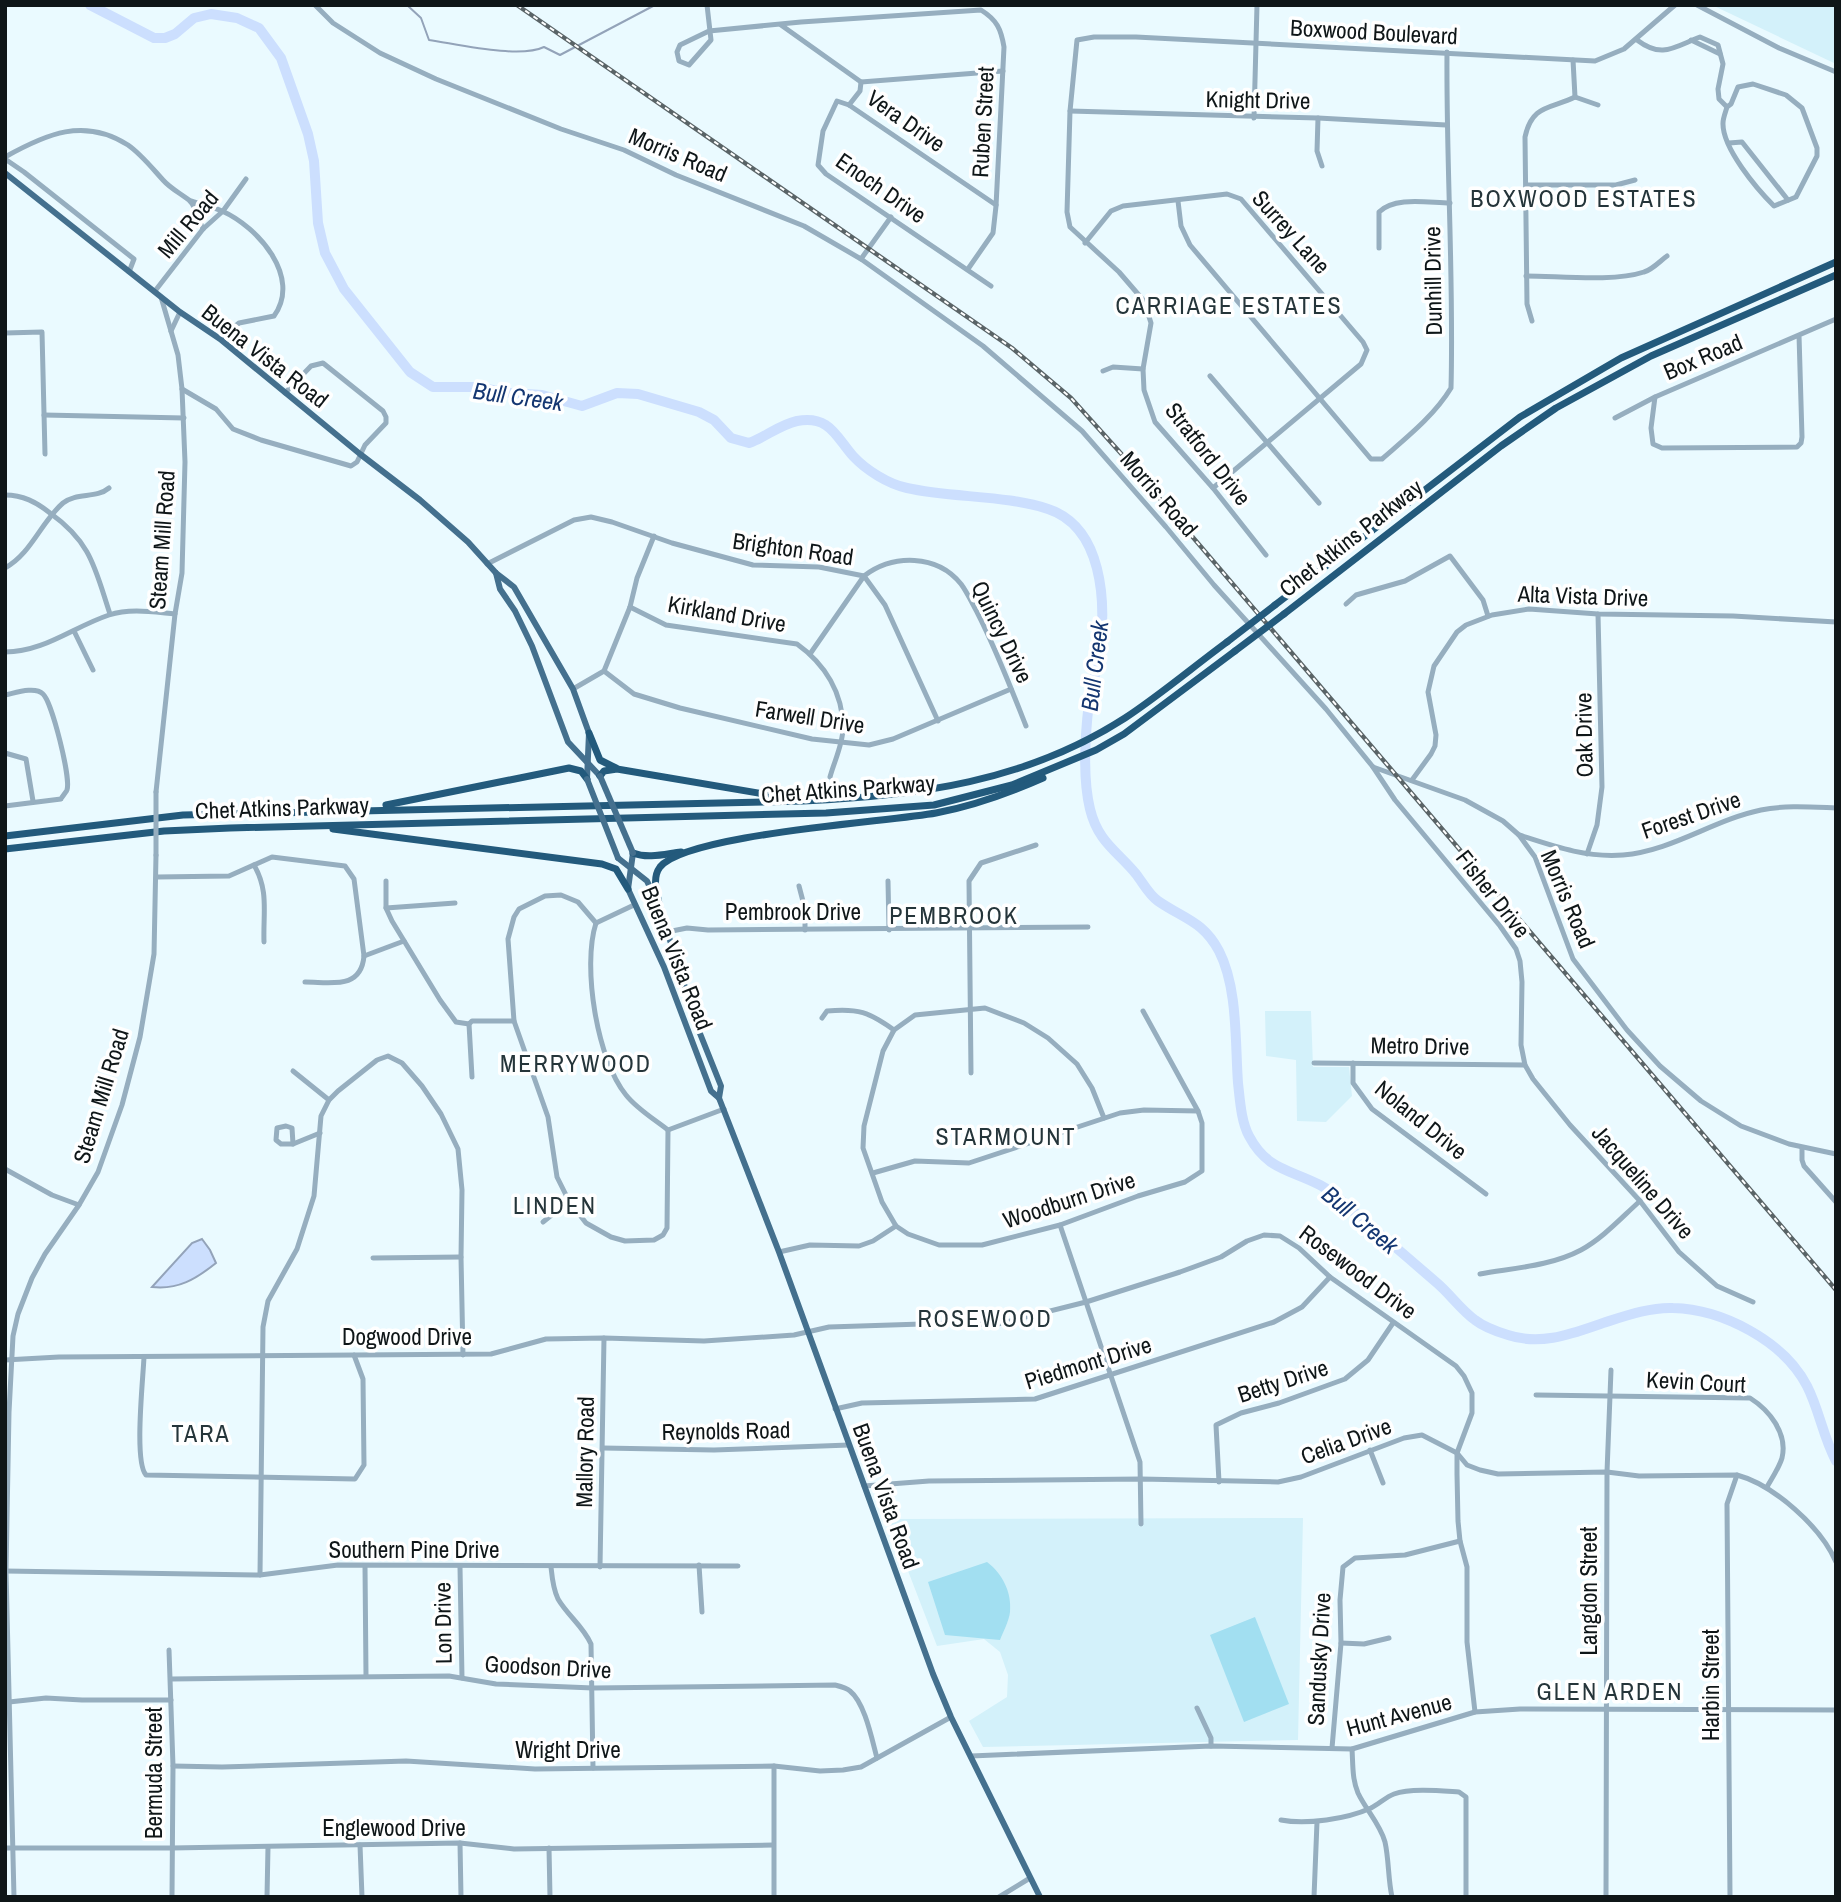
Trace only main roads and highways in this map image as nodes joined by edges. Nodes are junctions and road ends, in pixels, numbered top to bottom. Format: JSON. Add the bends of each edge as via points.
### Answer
{"nodes":[{"id":1,"x":5,"y":173,"type":"edge"},
{"id":2,"x":1836,"y":262,"type":"edge"},
{"id":3,"x":1836,"y":275,"type":"edge"},
{"id":4,"x":496,"y":573,"type":"junction"},
{"id":5,"x":589,"y":733,"type":"junction"},
{"id":6,"x":586,"y":761,"type":"junction"},
{"id":7,"x":617,"y":769,"type":"junction"},
{"id":8,"x":1052,"y":772,"type":"junction"},
{"id":9,"x":600,"y":776,"type":"junction"},
{"id":10,"x":587,"y":779,"type":"junction"},
{"id":11,"x":803,"y":801,"type":"junction"},
{"id":12,"x":302,"y":811,"type":"junction"},
{"id":13,"x":312,"y":826,"type":"junction"},
{"id":14,"x":5,"y":836,"type":"edge"},
{"id":15,"x":5,"y":849,"type":"edge"},
{"id":16,"x":685,"y":852,"type":"junction"},
{"id":17,"x":633,"y":853,"type":"junction"},
{"id":18,"x":631,"y":866,"type":"junction"},
{"id":19,"x":628,"y":889,"type":"junction"},
{"id":20,"x":660,"y":909,"type":"junction"},
{"id":21,"x":719,"y":1098,"type":"junction"},
{"id":22,"x":1040,"y":1897,"type":"edge"}],
"edges":[{"from":1,"to":4,"type":"main road","name":"Buena Vista Road","via":[[427,505]]},
{"from":2,"to":11,"type":"highway","name":"Chet Atkins Parkway","bridge":true,"via":[[1621,358],[1520,417],[1125,718],[1054,755],[997,775],[924,792]]},
{"from":3,"to":8,"type":"highway","name":"Chet Atkins Parkway","bridge":true,"via":[[1651,356],[1556,408],[1124,734]]},
{"from":4,"to":5,"type":"main road","name":"Buena Vista Road","via":[[514,587],[573,689]]},
{"from":4,"to":6,"type":"main road","name":"Buena Vista Road","via":[[532,646],[568,742]]},
{"from":5,"to":6,"type":"main road","name":"Buena Vista Road"},
{"from":5,"to":7,"type":"highway","via":[[600,760]]},
{"from":6,"to":9,"type":"main road","name":"Buena Vista Road"},
{"from":6,"to":10,"type":"main road","name":"Buena Vista Road"},
{"from":7,"to":9,"type":"highway"},
{"from":7,"to":11,"type":"highway"},
{"from":8,"to":13,"type":"highway","name":"Chet Atkins Parkway","via":[[976,796],[889,810]]},
{"from":8,"to":16,"type":"highway","via":[[979,802],[938,813],[783,832]]},
{"from":9,"to":17,"type":"main road","name":"Buena Vista Road","bridge":true},
{"from":10,"to":12,"type":"highway","via":[[581,771],[569,768],[393,804]]},
{"from":10,"to":18,"type":"main road","name":"Buena Vista Road","bridge":true,"via":[[618,858]]},
{"from":11,"to":12,"type":"highway","name":"Chet Atkins Parkway"},
{"from":12,"to":14,"type":"highway","name":"Chet Atkins Parkway","via":[[183,815]]},
{"from":13,"to":15,"type":"highway","name":"Chet Atkins Parkway","via":[[164,831]]},
{"from":13,"to":19,"type":"highway","via":[[602,864],[616,869]]},
{"from":16,"to":17,"type":"highway"},
{"from":16,"to":20,"type":"highway","via":[[657,872]]},
{"from":17,"to":18,"type":"main road","name":"Buena Vista Road"},
{"from":18,"to":19,"type":"main road","name":"Buena Vista Road"},
{"from":18,"to":20,"type":"main road","name":"Buena Vista Road","via":[[647,881]]},
{"from":19,"to":21,"type":"main road","name":"Buena Vista Road","via":[[664,967],[711,1091]]},
{"from":20,"to":21,"type":"main road","name":"Buena Vista Road","via":[[721,1086]]},
{"from":21,"to":22,"type":"main road","name":"Buena Vista Road","via":[[933,1674]]}]}
